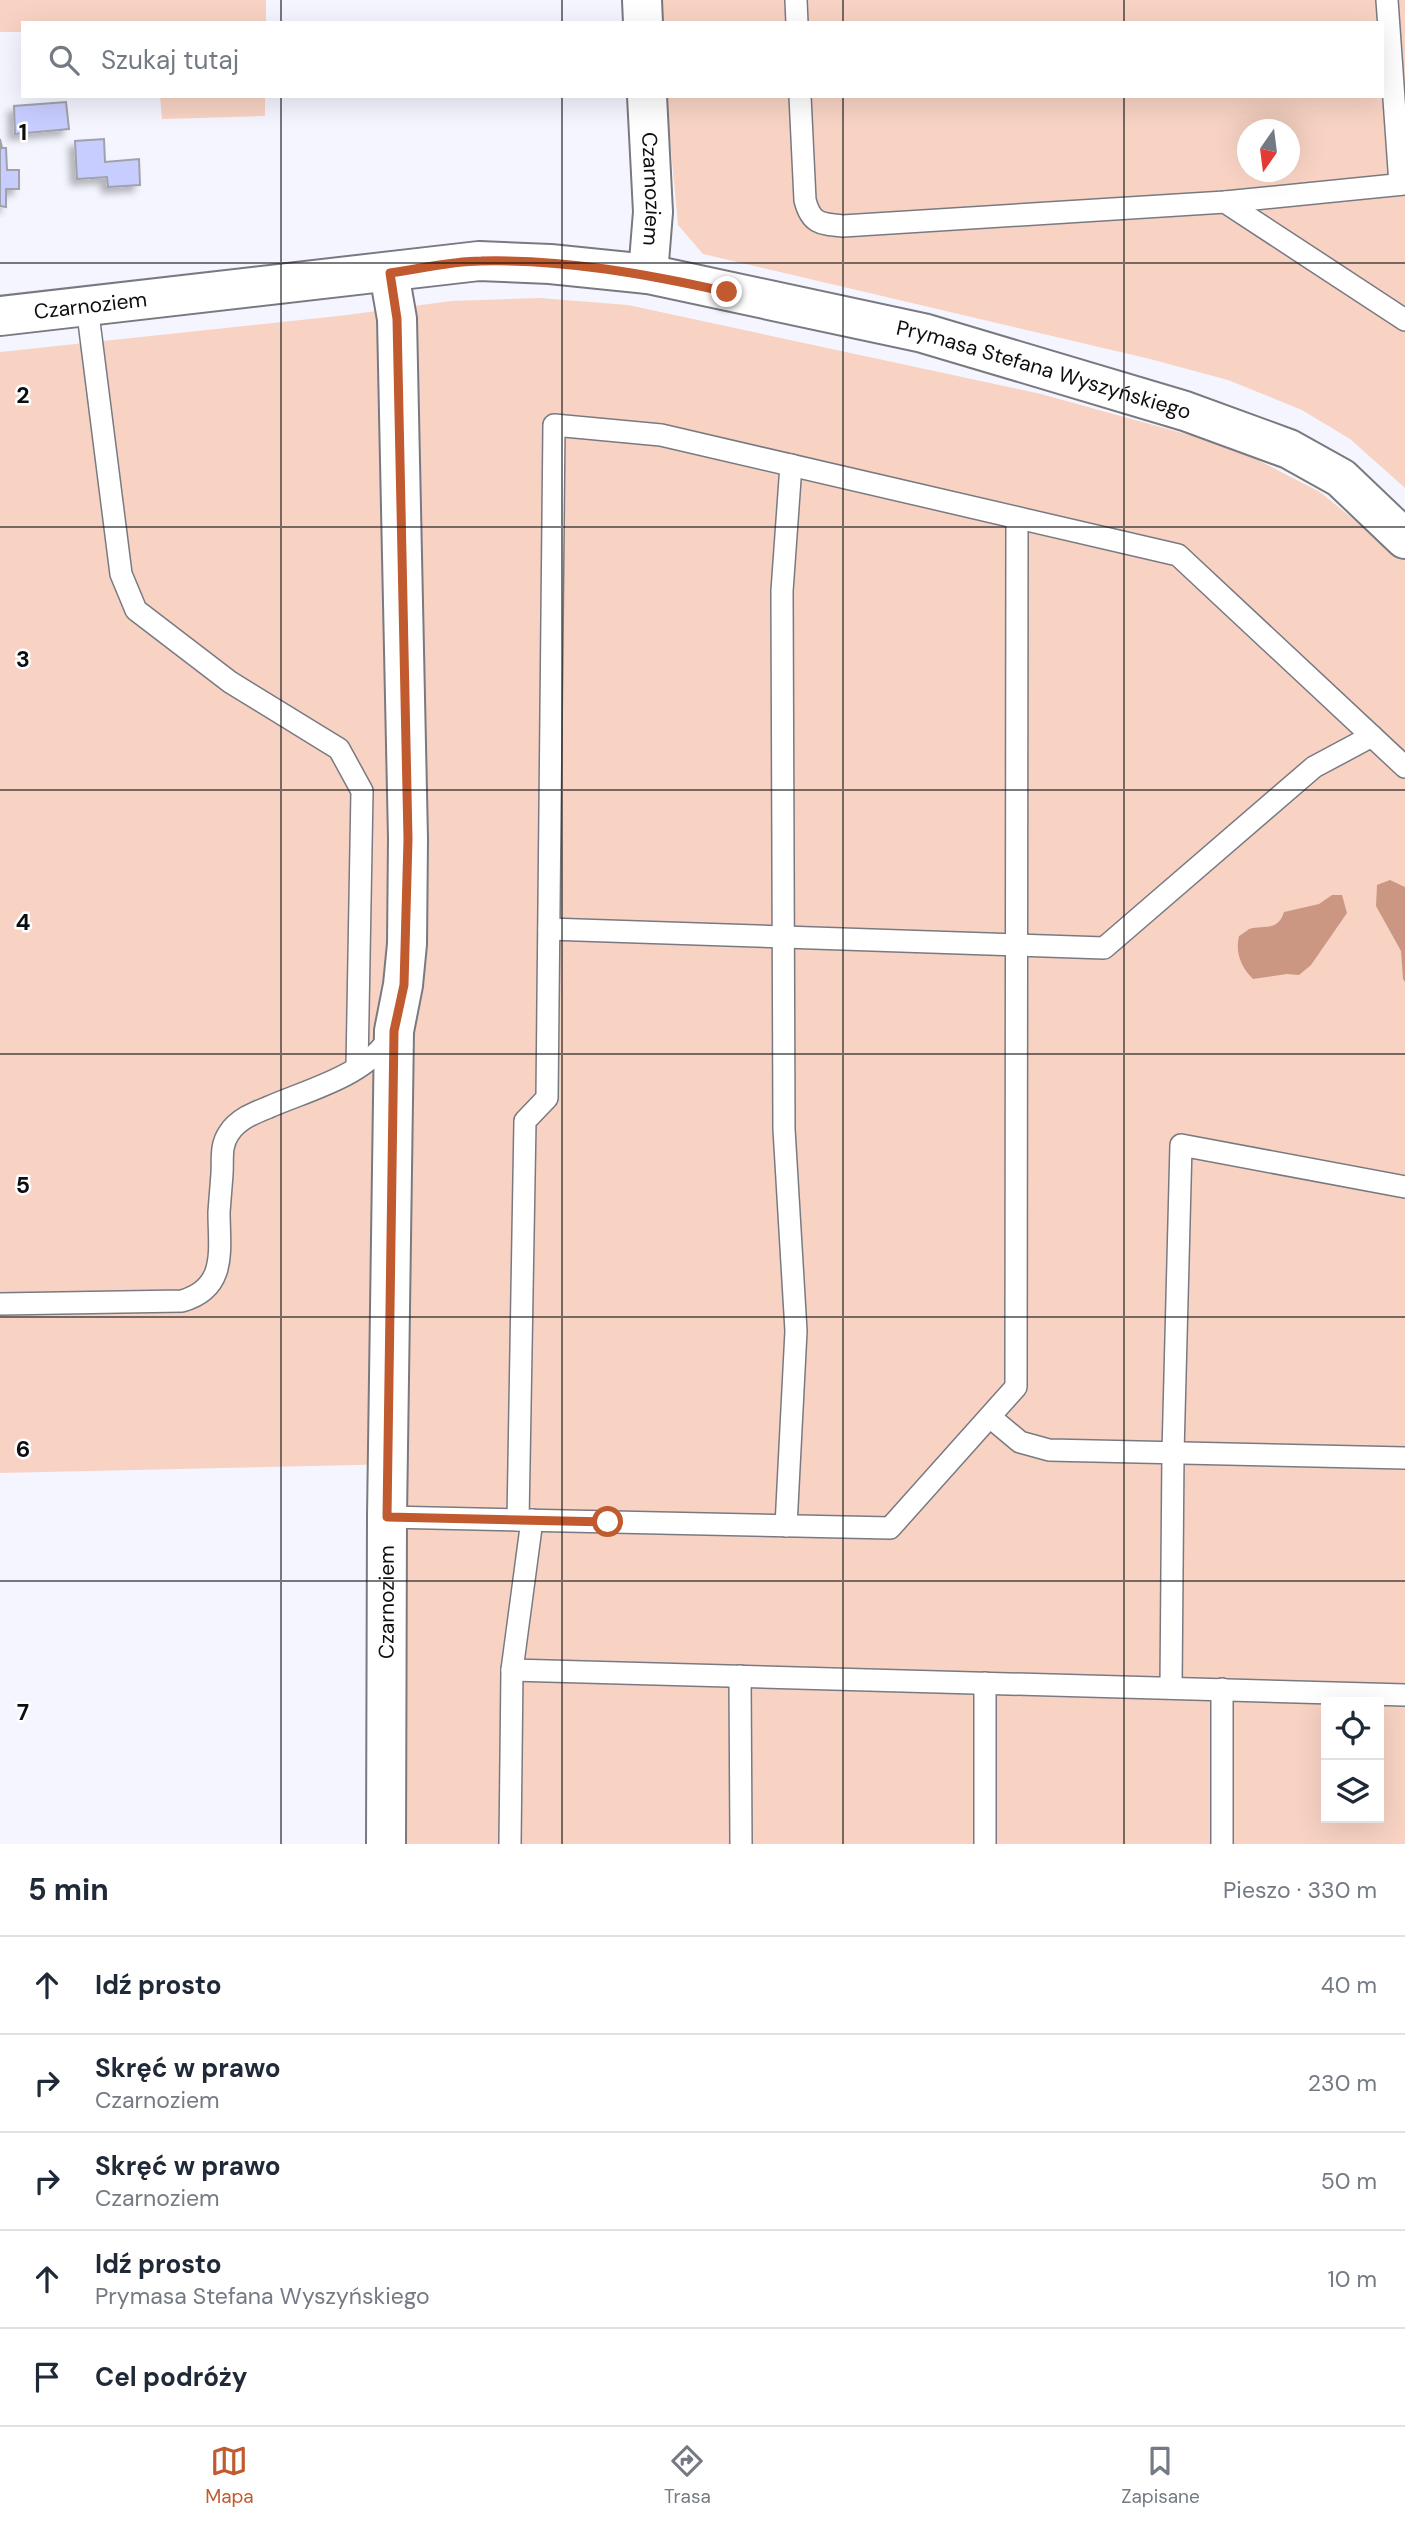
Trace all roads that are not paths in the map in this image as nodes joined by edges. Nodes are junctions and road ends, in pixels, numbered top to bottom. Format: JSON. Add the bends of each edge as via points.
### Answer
{"nodes":[{"id":1,"x":642,"y":0,"type":"edge"},
{"id":2,"x":796,"y":0,"type":"edge"},
{"id":3,"x":1387,"y":0,"type":"edge"},
{"id":4,"x":643,"y":21,"type":"edge"},
{"id":5,"x":797,"y":21,"type":"edge"},
{"id":6,"x":647,"y":98,"type":"edge"},
{"id":7,"x":800,"y":98,"type":"edge"},
{"id":8,"x":1403,"y":184,"type":"edge"},
{"id":9,"x":1225,"y":202,"type":"junction"},
{"id":10,"x":390,"y":273,"type":"junction"},
{"id":11,"x":648,"y":274,"type":"junction"},
{"id":12,"x":87,"y":306,"type":"junction"},
{"id":13,"x":0,"y":316,"type":"edge"},
{"id":14,"x":1405,"y":320,"type":"edge"},
{"id":15,"x":790,"y":465,"type":"junction"},
{"id":16,"x":1017,"y":518,"type":"junction"},
{"id":17,"x":1405,"y":539,"type":"edge"},
{"id":18,"x":1372,"y":736,"type":"junction"},
{"id":19,"x":1405,"y":767,"type":"edge"},
{"id":20,"x":549,"y":929,"type":"junction"},
{"id":21,"x":784,"y":937,"type":"junction"},
{"id":22,"x":1017,"y":945,"type":"junction"},
{"id":23,"x":394,"y":1031,"type":"junction"},
{"id":24,"x":357,"y":1067,"type":"junction"},
{"id":25,"x":1405,"y":1187,"type":"edge"},
{"id":26,"x":0,"y":1304,"type":"edge"},
{"id":27,"x":990,"y":1417,"type":"junction"},
{"id":28,"x":1173,"y":1453,"type":"junction"},
{"id":29,"x":1405,"y":1458,"type":"edge"},
{"id":30,"x":387,"y":1517,"type":"junction"},
{"id":31,"x":525,"y":1520,"type":"junction"},
{"id":32,"x":786,"y":1526,"type":"junction"},
{"id":33,"x":512,"y":1670,"type":"junction"},
{"id":34,"x":740,"y":1676,"type":"junction"},
{"id":35,"x":985,"y":1683,"type":"junction"},
{"id":36,"x":1171,"y":1688,"type":"junction"},
{"id":37,"x":1222,"y":1689,"type":"junction"},
{"id":38,"x":1405,"y":1695,"type":"edge"},
{"id":39,"x":386,"y":1844,"type":"edge"},
{"id":40,"x":509,"y":1844,"type":"edge"},
{"id":41,"x":741,"y":1844,"type":"edge"},
{"id":42,"x":985,"y":1844,"type":"edge"},
{"id":43,"x":1222,"y":1844,"type":"edge"}],
"edges":[{"from":1,"to":4,"type":"street"},
{"from":2,"to":5,"type":"lane"},
{"from":3,"to":8,"type":"lane"},
{"from":6,"to":11,"type":"street","name":"Czarnoziem","via":[[653,212]]},
{"from":7,"to":9,"type":"lane","via":[[804,200],[808,214],[821,224]]},
{"from":8,"to":9,"type":"lane"},
{"from":9,"to":14,"type":"lane"},
{"from":10,"to":11,"type":"street","name":"Czarnoziem","via":[[480,261]]},
{"from":10,"to":12,"type":"street","name":"Czarnoziem"},
{"from":10,"to":23,"type":"street","name":"Czarnoziem","via":[[397,319],[408,839],[404,985]]},
{"from":11,"to":17,"type":"street","name":"Prymasa Stefana Wyszyńskiego","via":[[923,333],[1185,411],[1289,449],[1341,478]]},
{"from":12,"to":13,"type":"street","name":"Czarnoziem"},
{"from":12,"to":24,"type":"lane","via":[[121,574],[136,611],[230,682],[339,749],[362,791]]},
{"from":15,"to":16,"type":"lane"},
{"from":15,"to":20,"type":"lane","via":[[661,435],[554,425]]},
{"from":15,"to":21,"type":"lane","via":[[782,591]]},
{"from":16,"to":18,"type":"lane","via":[[1178,555]]},
{"from":16,"to":22,"type":"lane"},
{"from":18,"to":19,"type":"lane"},
{"from":18,"to":22,"type":"lane","via":[[1314,767],[1104,948]]},
{"from":20,"to":21,"type":"lane"},
{"from":20,"to":31,"type":"lane","via":[[547,1098],[525,1121]]},
{"from":21,"to":22,"type":"lane"},
{"from":21,"to":32,"type":"lane","via":[[784,1129],[796,1331]]},
{"from":22,"to":27,"type":"lane","via":[[1016,1387]]},
{"from":23,"to":24,"type":"lane","via":[[374,1056]]},
{"from":23,"to":30,"type":"street","name":"Czarnoziem"},
{"from":24,"to":26,"type":"lane","via":[[244,1118],[229,1131],[222,1147],[216,1273],[196,1297]]},
{"from":25,"to":28,"type":"lane","via":[[1181,1145]]},
{"from":27,"to":28,"type":"lane","via":[[1020,1442],[1049,1450]]},
{"from":27,"to":32,"type":"lane","via":[[890,1528]]},
{"from":28,"to":29,"type":"lane"},
{"from":28,"to":36,"type":"lane"},
{"from":30,"to":31,"type":"lane"},
{"from":30,"to":39,"type":"street","name":"Czarnoziem"},
{"from":31,"to":32,"type":"lane"},
{"from":31,"to":33,"type":"lane"},
{"from":33,"to":34,"type":"lane"},
{"from":33,"to":40,"type":"lane"},
{"from":34,"to":35,"type":"lane"},
{"from":34,"to":41,"type":"lane"},
{"from":35,"to":36,"type":"lane"},
{"from":35,"to":42,"type":"lane"},
{"from":36,"to":37,"type":"lane"},
{"from":37,"to":38,"type":"lane"},
{"from":37,"to":43,"type":"lane"}]}
